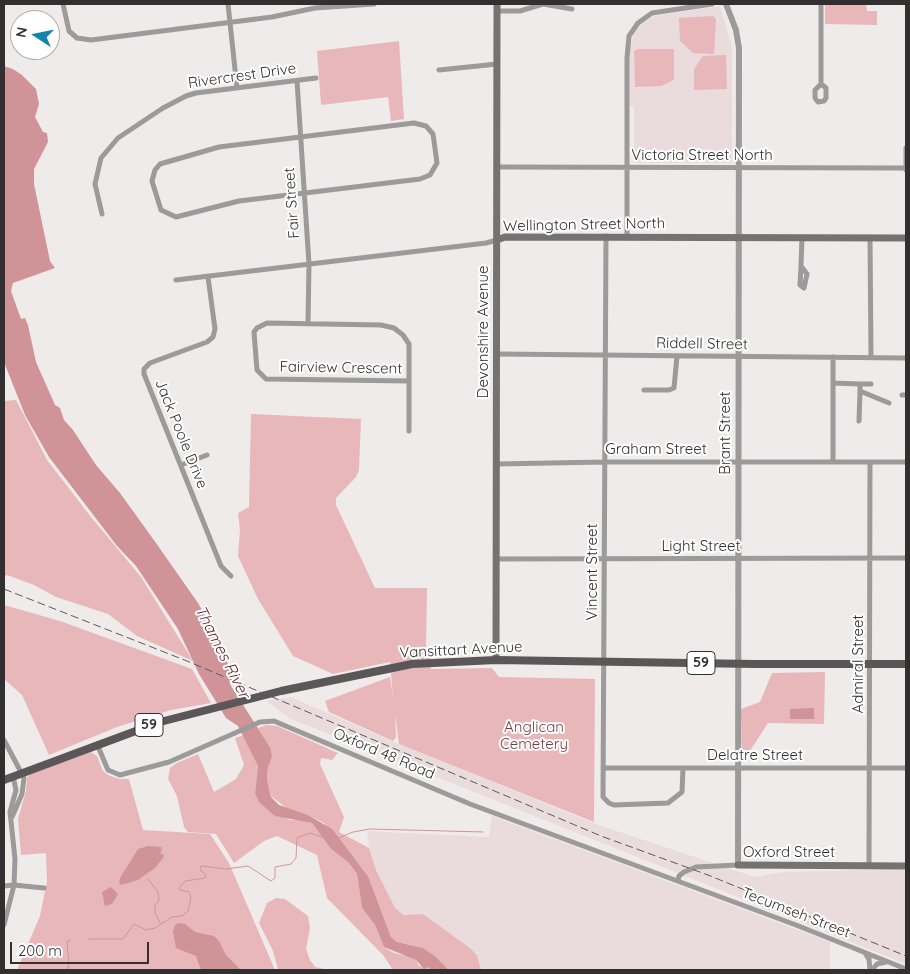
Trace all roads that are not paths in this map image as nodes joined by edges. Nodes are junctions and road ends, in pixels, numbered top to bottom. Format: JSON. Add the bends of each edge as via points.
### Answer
{"nodes":[{"id":1,"x":63,"y":4,"type":"edge"},
{"id":2,"x":228,"y":4,"type":"edge"},
{"id":3,"x":374,"y":4,"type":"edge"},
{"id":4,"x":543,"y":4,"type":"edge"},
{"id":5,"x":712,"y":4,"type":"edge"},
{"id":6,"x":726,"y":4,"type":"edge"},
{"id":7,"x":821,"y":4,"type":"edge"},
{"id":8,"x":667,"y":7,"type":"edge"},
{"id":9,"x":497,"y":8,"type":"edge"},
{"id":10,"x":572,"y":9,"type":"dead end"},
{"id":11,"x":230,"y":22,"type":"junction"},
{"id":12,"x":497,"y":64,"type":"junction"},
{"id":13,"x":439,"y":70,"type":"dead end"},
{"id":14,"x":316,"y":78,"type":"dead end"},
{"id":15,"x":297,"y":81,"type":"junction"},
{"id":16,"x":821,"y":84,"type":"dead end"},
{"id":17,"x":238,"y":88,"type":"junction"},
{"id":18,"x":301,"y":137,"type":"junction"},
{"id":19,"x":906,"y":148,"type":"edge"},
{"id":20,"x":497,"y":167,"type":"junction"},
{"id":21,"x":627,"y":167,"type":"junction"},
{"id":22,"x":739,"y":167,"type":"junction"},
{"id":23,"x":906,"y":169,"type":"edge"},
{"id":24,"x":304,"y":193,"type":"junction"},
{"id":25,"x":102,"y":214,"type":"dead end"},
{"id":26,"x":606,"y":236,"type":"junction"},
{"id":27,"x":627,"y":236,"type":"junction"},
{"id":28,"x":739,"y":237,"type":"junction"},
{"id":29,"x":802,"y":237,"type":"junction"},
{"id":30,"x":870,"y":238,"type":"junction"},
{"id":31,"x":906,"y":238,"type":"edge"},
{"id":32,"x":497,"y":240,"type":"junction"},
{"id":33,"x":309,"y":264,"type":"junction"},
{"id":34,"x":802,"y":266,"type":"dead end"},
{"id":35,"x":208,"y":277,"type":"junction"},
{"id":36,"x":176,"y":280,"type":"dead end"},
{"id":37,"x":308,"y":324,"type":"junction"},
{"id":38,"x":498,"y":354,"type":"junction"},
{"id":39,"x":605,"y":355,"type":"junction"},
{"id":40,"x":677,"y":356,"type":"junction"},
{"id":41,"x":738,"y":356,"type":"junction"},
{"id":42,"x":833,"y":357,"type":"junction"},
{"id":43,"x":871,"y":358,"type":"junction"},
{"id":44,"x":906,"y":358,"type":"edge"},
{"id":45,"x":409,"y":381,"type":"junction"},
{"id":46,"x":833,"y":383,"type":"junction"},
{"id":47,"x":860,"y":384,"type":"junction"},
{"id":48,"x":871,"y":384,"type":"dead end"},
{"id":49,"x":644,"y":390,"type":"dead end"},
{"id":50,"x":860,"y":391,"type":"junction"},
{"id":51,"x":889,"y":402,"type":"dead end"},
{"id":52,"x":859,"y":421,"type":"dead end"},
{"id":53,"x":409,"y":431,"type":"dead end"},
{"id":54,"x":207,"y":455,"type":"dead end"},
{"id":55,"x":604,"y":462,"type":"junction"},
{"id":56,"x":738,"y":462,"type":"junction"},
{"id":57,"x":833,"y":462,"type":"junction"},
{"id":58,"x":870,"y":462,"type":"junction"},
{"id":59,"x":906,"y":462,"type":"edge"},
{"id":60,"x":496,"y":464,"type":"junction"},
{"id":61,"x":181,"y":465,"type":"junction"},
{"id":62,"x":906,"y":558,"type":"edge"},
{"id":63,"x":496,"y":559,"type":"junction"},
{"id":64,"x":604,"y":559,"type":"junction"},
{"id":65,"x":738,"y":559,"type":"junction"},
{"id":66,"x":870,"y":559,"type":"junction"},
{"id":67,"x":232,"y":576,"type":"dead end"},
{"id":68,"x":496,"y":660,"type":"junction"},
{"id":69,"x":603,"y":662,"type":"junction"},
{"id":70,"x":738,"y":664,"type":"junction"},
{"id":71,"x":870,"y":664,"type":"junction"},
{"id":72,"x":906,"y":664,"type":"edge"},
{"id":73,"x":4,"y":740,"type":"edge"},
{"id":74,"x":97,"y":744,"type":"junction"},
{"id":75,"x":603,"y":768,"type":"junction"},
{"id":76,"x":683,"y":768,"type":"junction"},
{"id":77,"x":738,"y":768,"type":"junction"},
{"id":78,"x":869,"y":768,"type":"junction"},
{"id":79,"x":906,"y":768,"type":"edge"},
{"id":80,"x":21,"y":773,"type":"junction"},
{"id":81,"x":13,"y":776,"type":"junction"},
{"id":82,"x":4,"y":780,"type":"edge"},
{"id":83,"x":12,"y":817,"type":"junction"},
{"id":84,"x":738,"y":865,"type":"junction"},
{"id":85,"x":869,"y":866,"type":"junction"},
{"id":86,"x":906,"y":866,"type":"edge"},
{"id":87,"x":678,"y":881,"type":"junction"},
{"id":88,"x":14,"y":885,"type":"junction"},
{"id":89,"x":4,"y":886,"type":"edge"},
{"id":90,"x":44,"y":888,"type":"dead end"},
{"id":91,"x":4,"y":925,"type":"edge"},
{"id":92,"x":865,"y":953,"type":"junction"},
{"id":93,"x":889,"y":962,"type":"junction"},
{"id":94,"x":906,"y":969,"type":"edge"},
{"id":95,"x":871,"y":970,"type":"edge"}],
"edges":[{"from":1,"to":11,"type":"street","via":[[69,31],[77,38],[88,40]]},
{"from":2,"to":11,"type":"street"},
{"from":3,"to":11,"type":"street","via":[[315,8]]},
{"from":4,"to":9,"type":"street","via":[[520,11]]},
{"from":4,"to":10,"type":"street"},
{"from":5,"to":8,"type":"street"},
{"from":6,"to":22,"type":"street","name":"Brant Street","via":[[739,48]]},
{"from":7,"to":16,"type":"street"},
{"from":8,"to":21,"type":"street","via":[[642,19],[628,40]]},
{"from":9,"to":12,"type":"main road","name":"Devonshire Avenue"},
{"from":11,"to":17,"type":"street"},
{"from":12,"to":13,"type":"street"},
{"from":12,"to":20,"type":"main road","name":"Devonshire Avenue"},
{"from":14,"to":15,"type":"street","name":"Rivercrest Drive"},
{"from":15,"to":17,"type":"street","name":"Rivercrest Drive"},
{"from":15,"to":18,"type":"street","name":"Fair Street"},
{"from":17,"to":25,"type":"street","name":"Rivercrest Drive","via":[[186,96],[118,138],[101,158],[96,170],[96,193]]},
{"from":18,"to":24,"type":"street","name":"Fair Street"},
{"from":18,"to":24,"type":"street","via":[[420,123],[433,134],[437,164],[430,175],[420,179]]},
{"from":18,"to":24,"type":"street","via":[[219,147],[162,163],[154,170],[152,181],[161,210],[176,217],[239,201]]},
{"from":19,"to":23,"type":"street"},
{"from":20,"to":21,"type":"street","name":"Victoria Street North"},
{"from":20,"to":32,"type":"main road","name":"Devonshire Avenue"},
{"from":21,"to":22,"type":"street","name":"Victoria Street North"},
{"from":21,"to":27,"type":"street"},
{"from":22,"to":23,"type":"street","name":"Victoria Street North"},
{"from":22,"to":28,"type":"street","name":"Brant Street"},
{"from":24,"to":33,"type":"street","name":"Fair Street"},
{"from":26,"to":27,"type":"main road","name":"Wellington Street North"},
{"from":26,"to":32,"type":"main road","name":"Wellington Street North","via":[[505,237]]},
{"from":26,"to":39,"type":"street","name":"Vincent Street"},
{"from":27,"to":28,"type":"main road","name":"Wellington Street North"},
{"from":28,"to":29,"type":"main road","name":"Wellington Street North"},
{"from":28,"to":41,"type":"street","name":"Brant Street"},
{"from":29,"to":30,"type":"main road","name":"Wellington Street North"},
{"from":29,"to":34,"type":"street"},
{"from":30,"to":31,"type":"main road","name":"Wellington Street North"},
{"from":30,"to":43,"type":"street"},
{"from":32,"to":33,"type":"street","name":"Wellington Street North"},
{"from":32,"to":38,"type":"main road","name":"Devonshire Avenue"},
{"from":33,"to":35,"type":"street","name":"Wellington Street North"},
{"from":33,"to":37,"type":"street","name":"Fair Street"},
{"from":35,"to":36,"type":"street","name":"Wellington Street North"},
{"from":35,"to":61,"type":"street","name":"Jack Poole Drive","via":[[215,329],[212,337],[207,342],[150,363],[144,369]]},
{"from":37,"to":45,"type":"street","name":"Fairview Crescent","via":[[393,327],[408,342]]},
{"from":37,"to":45,"type":"street","name":"Fairview Crescent","via":[[267,323],[257,328],[253,342],[260,376],[268,379]]},
{"from":38,"to":39,"type":"street","name":"Riddell Street"},
{"from":38,"to":60,"type":"main road","name":"Devonshire Avenue"},
{"from":39,"to":40,"type":"street","name":"Riddell Street"},
{"from":39,"to":55,"type":"street","name":"Vincent Street"},
{"from":40,"to":41,"type":"street","name":"Riddell Street"},
{"from":40,"to":49,"type":"street","via":[[674,388]]},
{"from":41,"to":42,"type":"street","name":"Riddell Street"},
{"from":41,"to":56,"type":"street","name":"Brant Street"},
{"from":42,"to":43,"type":"street","name":"Riddell Street"},
{"from":42,"to":46,"type":"street"},
{"from":43,"to":44,"type":"street","name":"Riddell Street"},
{"from":45,"to":53,"type":"street"},
{"from":46,"to":47,"type":"street"},
{"from":46,"to":57,"type":"street"},
{"from":47,"to":48,"type":"street"},
{"from":47,"to":50,"type":"street"},
{"from":50,"to":51,"type":"street"},
{"from":50,"to":52,"type":"street"},
{"from":54,"to":61,"type":"street"},
{"from":55,"to":56,"type":"street","name":"Graham Street"},
{"from":55,"to":60,"type":"street","name":"Graham Street"},
{"from":55,"to":64,"type":"street","name":"Vincent Street"},
{"from":56,"to":57,"type":"street","name":"Graham Street"},
{"from":56,"to":65,"type":"street","name":"Brant Street"},
{"from":57,"to":58,"type":"street","name":"Graham Street"},
{"from":58,"to":59,"type":"street","name":"Graham Street"},
{"from":58,"to":66,"type":"street","name":"Admiral Street"},
{"from":60,"to":63,"type":"main road","name":"Devonshire Avenue"},
{"from":61,"to":67,"type":"street","name":"Jack Poole Drive","via":[[220,566]]},
{"from":62,"to":66,"type":"street","name":"Light Street"},
{"from":63,"to":64,"type":"street","name":"Light Street"},
{"from":63,"to":68,"type":"main road","name":"Devonshire Avenue"},
{"from":64,"to":65,"type":"street","name":"Light Street"},
{"from":64,"to":69,"type":"street","name":"Vincent Street"},
{"from":65,"to":66,"type":"street","name":"Light Street"},
{"from":65,"to":70,"type":"street","name":"Brant Street"},
{"from":66,"to":71,"type":"street","name":"Admiral Street"},
{"from":68,"to":69,"type":"main road","name":"Vansittart Avenue","number":"59"},
{"from":68,"to":74,"type":"main road","name":"Vansittart Avenue","number":"59","via":[[412,664],[203,711],[145,726]]},
{"from":69,"to":70,"type":"main road","name":"Vansittart Avenue","number":"59"},
{"from":69,"to":75,"type":"street","name":"Vincent Street"},
{"from":70,"to":71,"type":"main road","name":"Vansittart Avenue","number":"59"},
{"from":70,"to":77,"type":"street","name":"Brant Street"},
{"from":71,"to":72,"type":"main road","name":"Vansittart Avenue","number":"59"},
{"from":71,"to":78,"type":"street","name":"Admiral Street"},
{"from":73,"to":80,"type":"street"},
{"from":74,"to":80,"type":"main road","name":"Vansittart Avenue","number":"59"},
{"from":74,"to":87,"type":"street","name":"Oxford 48 Road","via":[[108,770],[120,775],[169,762],[260,722],[274,721],[470,804]]},
{"from":75,"to":76,"type":"street","name":"Delatre Street"},
{"from":75,"to":76,"type":"street","name":"Vincent Street","via":[[603,797],[609,803],[624,805],[664,804],[679,796]]},
{"from":76,"to":77,"type":"street","name":"Delatre Street"},
{"from":77,"to":78,"type":"street","name":"Delatre Street"},
{"from":77,"to":84,"type":"street","name":"Brant Street"},
{"from":78,"to":79,"type":"street","name":"Delatre Street"},
{"from":78,"to":85,"type":"street","name":"Admiral Street"},
{"from":80,"to":81,"type":"main road","name":"Vansittart Avenue","number":"59"},
{"from":80,"to":83,"type":"street","via":[[23,789]]},
{"from":81,"to":82,"type":"main road","name":"Vansittart Avenue","number":"59"},
{"from":81,"to":83,"type":"street","via":[[16,790],[10,812]]},
{"from":83,"to":88,"type":"street"},
{"from":84,"to":85,"type":"main road","name":"Oxford Street"},
{"from":84,"to":87,"type":"street","name":"Oxford Street","via":[[696,867],[684,872]]},
{"from":85,"to":86,"type":"main road","name":"Oxford Street"},
{"from":87,"to":92,"type":"street","name":"Tecumseh Street"},
{"from":88,"to":89,"type":"street"},
{"from":88,"to":90,"type":"street"},
{"from":88,"to":91,"type":"street"},
{"from":92,"to":93,"type":"street","name":"Tecumseh Street"},
{"from":92,"to":95,"type":"street"},
{"from":93,"to":94,"type":"street","name":"Tecumseh Street"},
{"from":93,"to":95,"type":"street","via":[[877,964]]}]}
